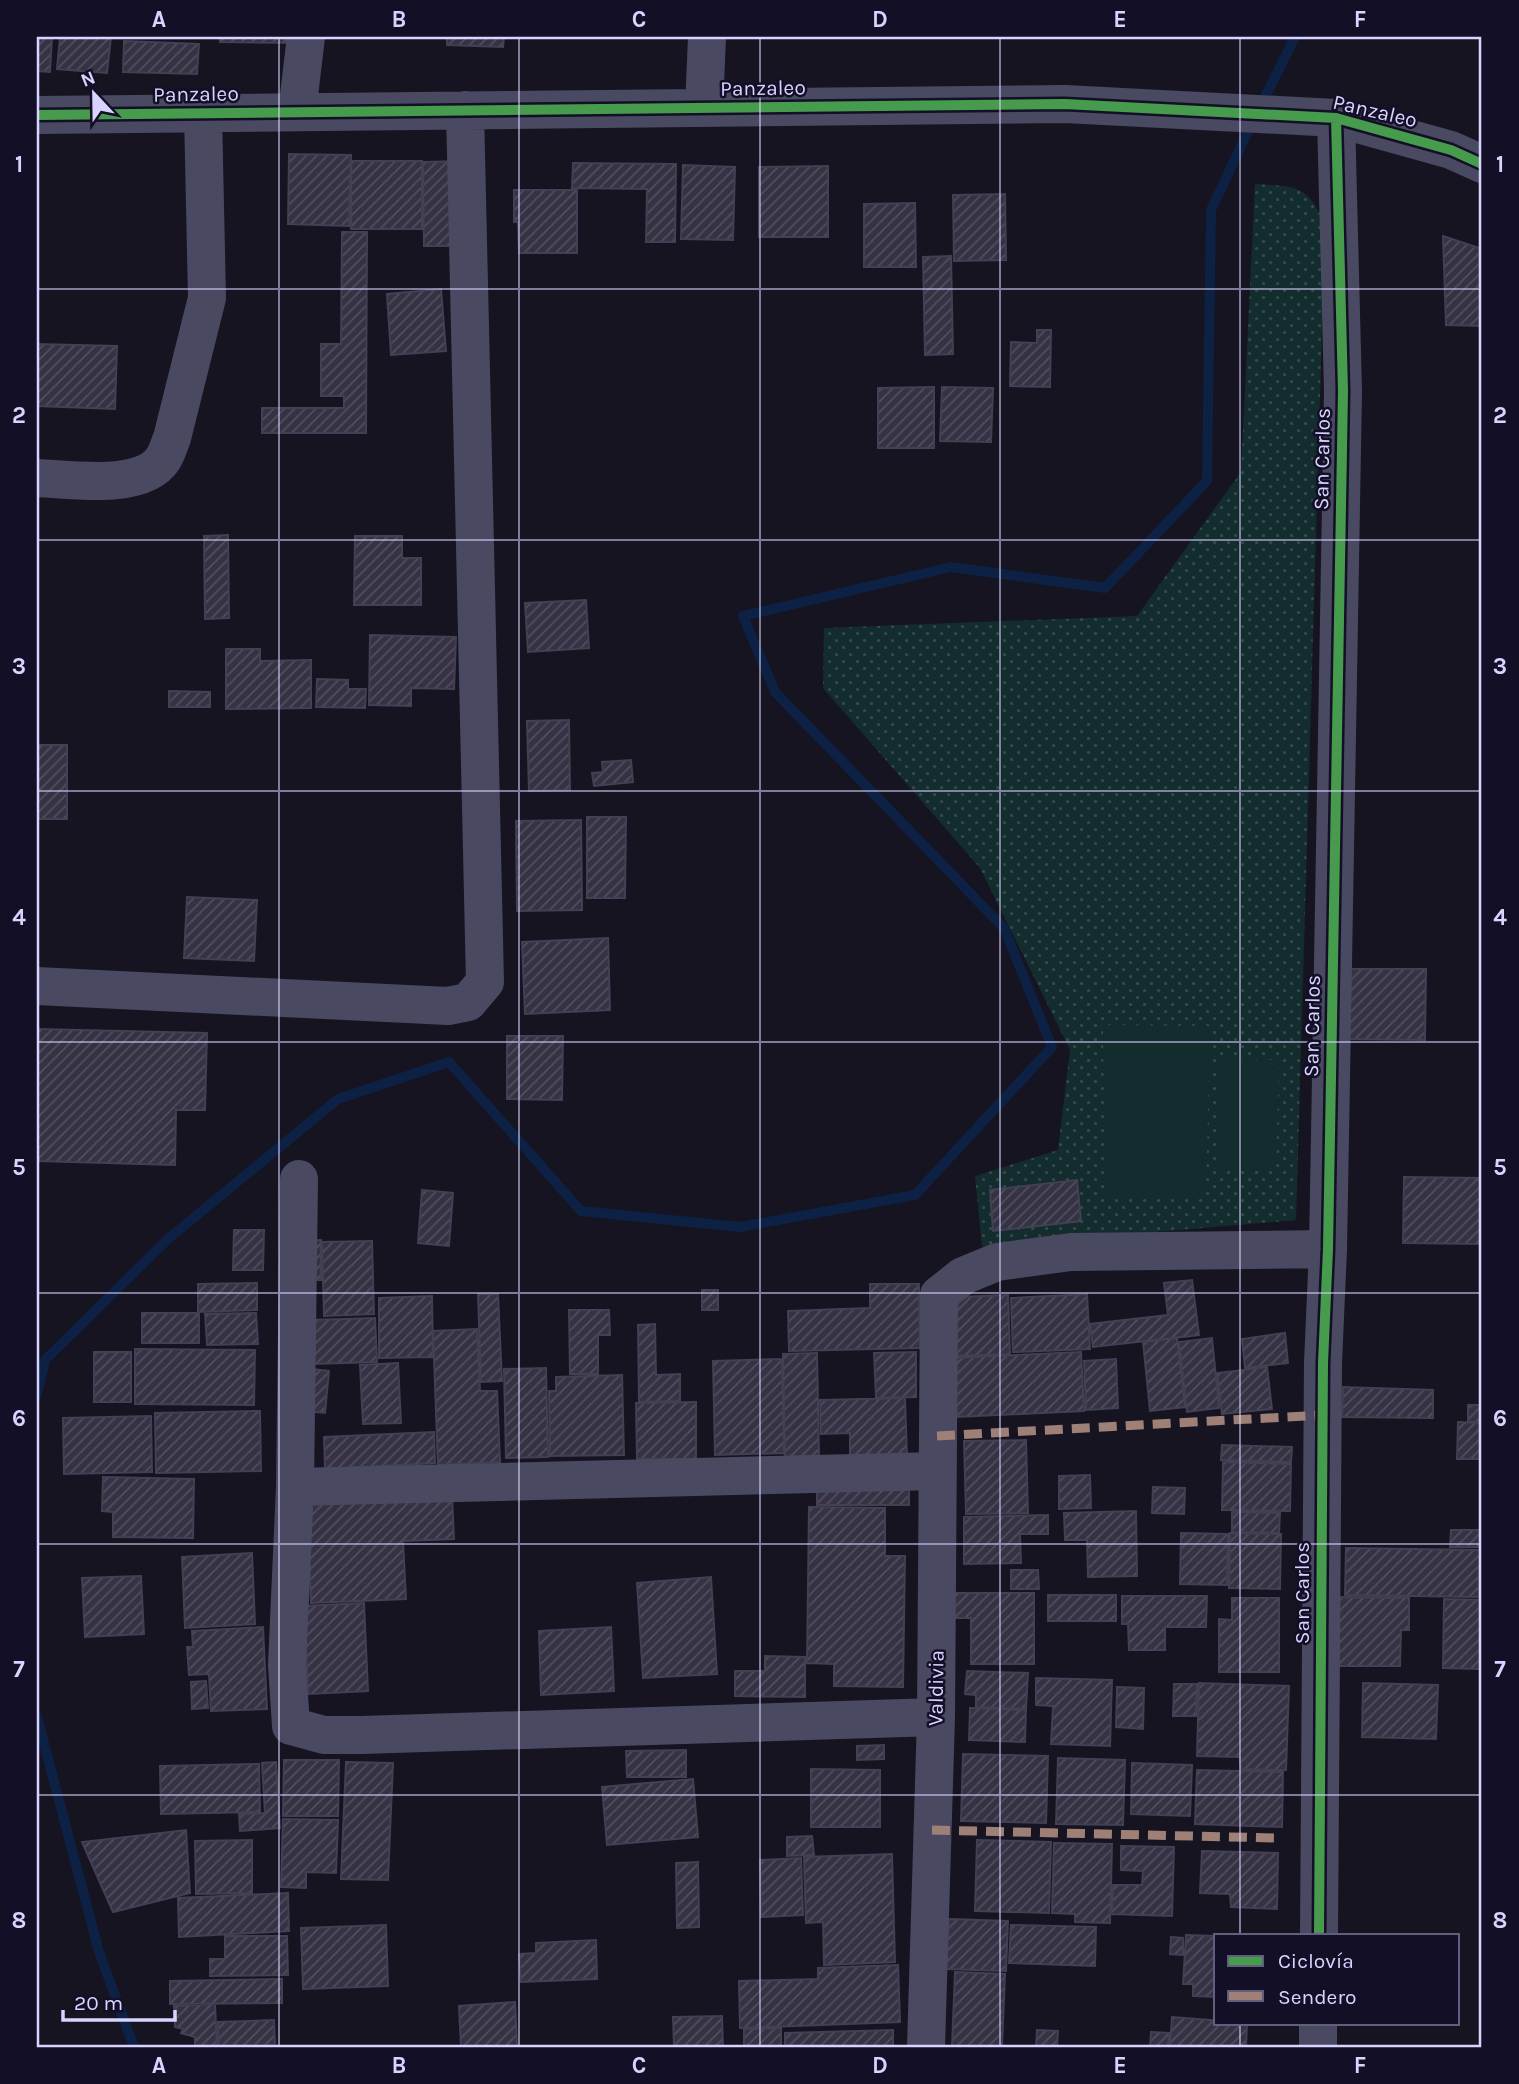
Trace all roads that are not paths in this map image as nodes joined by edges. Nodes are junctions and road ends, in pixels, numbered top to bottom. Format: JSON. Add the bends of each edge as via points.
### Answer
{"nodes":[{"id":1,"x":306,"y":37,"type":"edge"},
{"id":2,"x":707,"y":37,"type":"edge"},
{"id":3,"x":704,"y":108,"type":"junction"},
{"id":4,"x":465,"y":110,"type":"junction"},
{"id":5,"x":203,"y":113,"type":"junction"},
{"id":6,"x":298,"y":113,"type":"junction"},
{"id":7,"x":37,"y":115,"type":"edge"},
{"id":8,"x":1321,"y":118,"type":"junction"},
{"id":9,"x":1482,"y":164,"type":"edge"},
{"id":10,"x":37,"y":478,"type":"edge"},
{"id":11,"x":37,"y":986,"type":"edge"},
{"id":12,"x":299,"y":1179,"type":"dead end"},
{"id":13,"x":1328,"y":1249,"type":"junction"},
{"id":14,"x":937,"y":1471,"type":"junction"},
{"id":15,"x":295,"y":1487,"type":"junction"},
{"id":16,"x":936,"y":1717,"type":"junction"},
{"id":17,"x":1319,"y":1934,"type":"edge"},
{"id":18,"x":1318,"y":2024,"type":"edge"},
{"id":19,"x":926,"y":2047,"type":"edge"},
{"id":20,"x":1318,"y":2047,"type":"edge"}],
"edges":[{"from":1,"to":6,"type":"street"},
{"from":2,"to":3,"type":"street"},
{"from":3,"to":4,"type":"street","name":"Panzaleo"},
{"from":3,"to":8,"type":"street","name":"Panzaleo","via":[[1065,104]]},
{"from":4,"to":6,"type":"street","name":"Panzaleo"},
{"from":4,"to":11,"type":"street","via":[[485,982],[468,1002],[448,1006]]},
{"from":5,"to":6,"type":"street","name":"Panzaleo"},
{"from":5,"to":7,"type":"street","name":"Panzaleo"},
{"from":5,"to":10,"type":"street","via":[[207,298],[163,459],[136,477]]},
{"from":8,"to":9,"type":"street","name":"Panzaleo","via":[[1451,150]]},
{"from":8,"to":13,"type":"street","name":"San Carlos","via":[[1343,391]]},
{"from":12,"to":15,"type":"street"},
{"from":13,"to":14,"type":"street","name":"Valdivia","via":[[1070,1252],[997,1262],[963,1276],[939,1295]]},
{"from":13,"to":17,"type":"street","name":"San Carlos"},
{"from":14,"to":15,"type":"street"},
{"from":14,"to":16,"type":"street","name":"Valdivia"},
{"from":15,"to":16,"type":"street","via":[[287,1665],[291,1726],[324,1735],[362,1735]]},
{"from":16,"to":19,"type":"street","name":"Valdivia"},
{"from":18,"to":20,"type":"street"}]}
